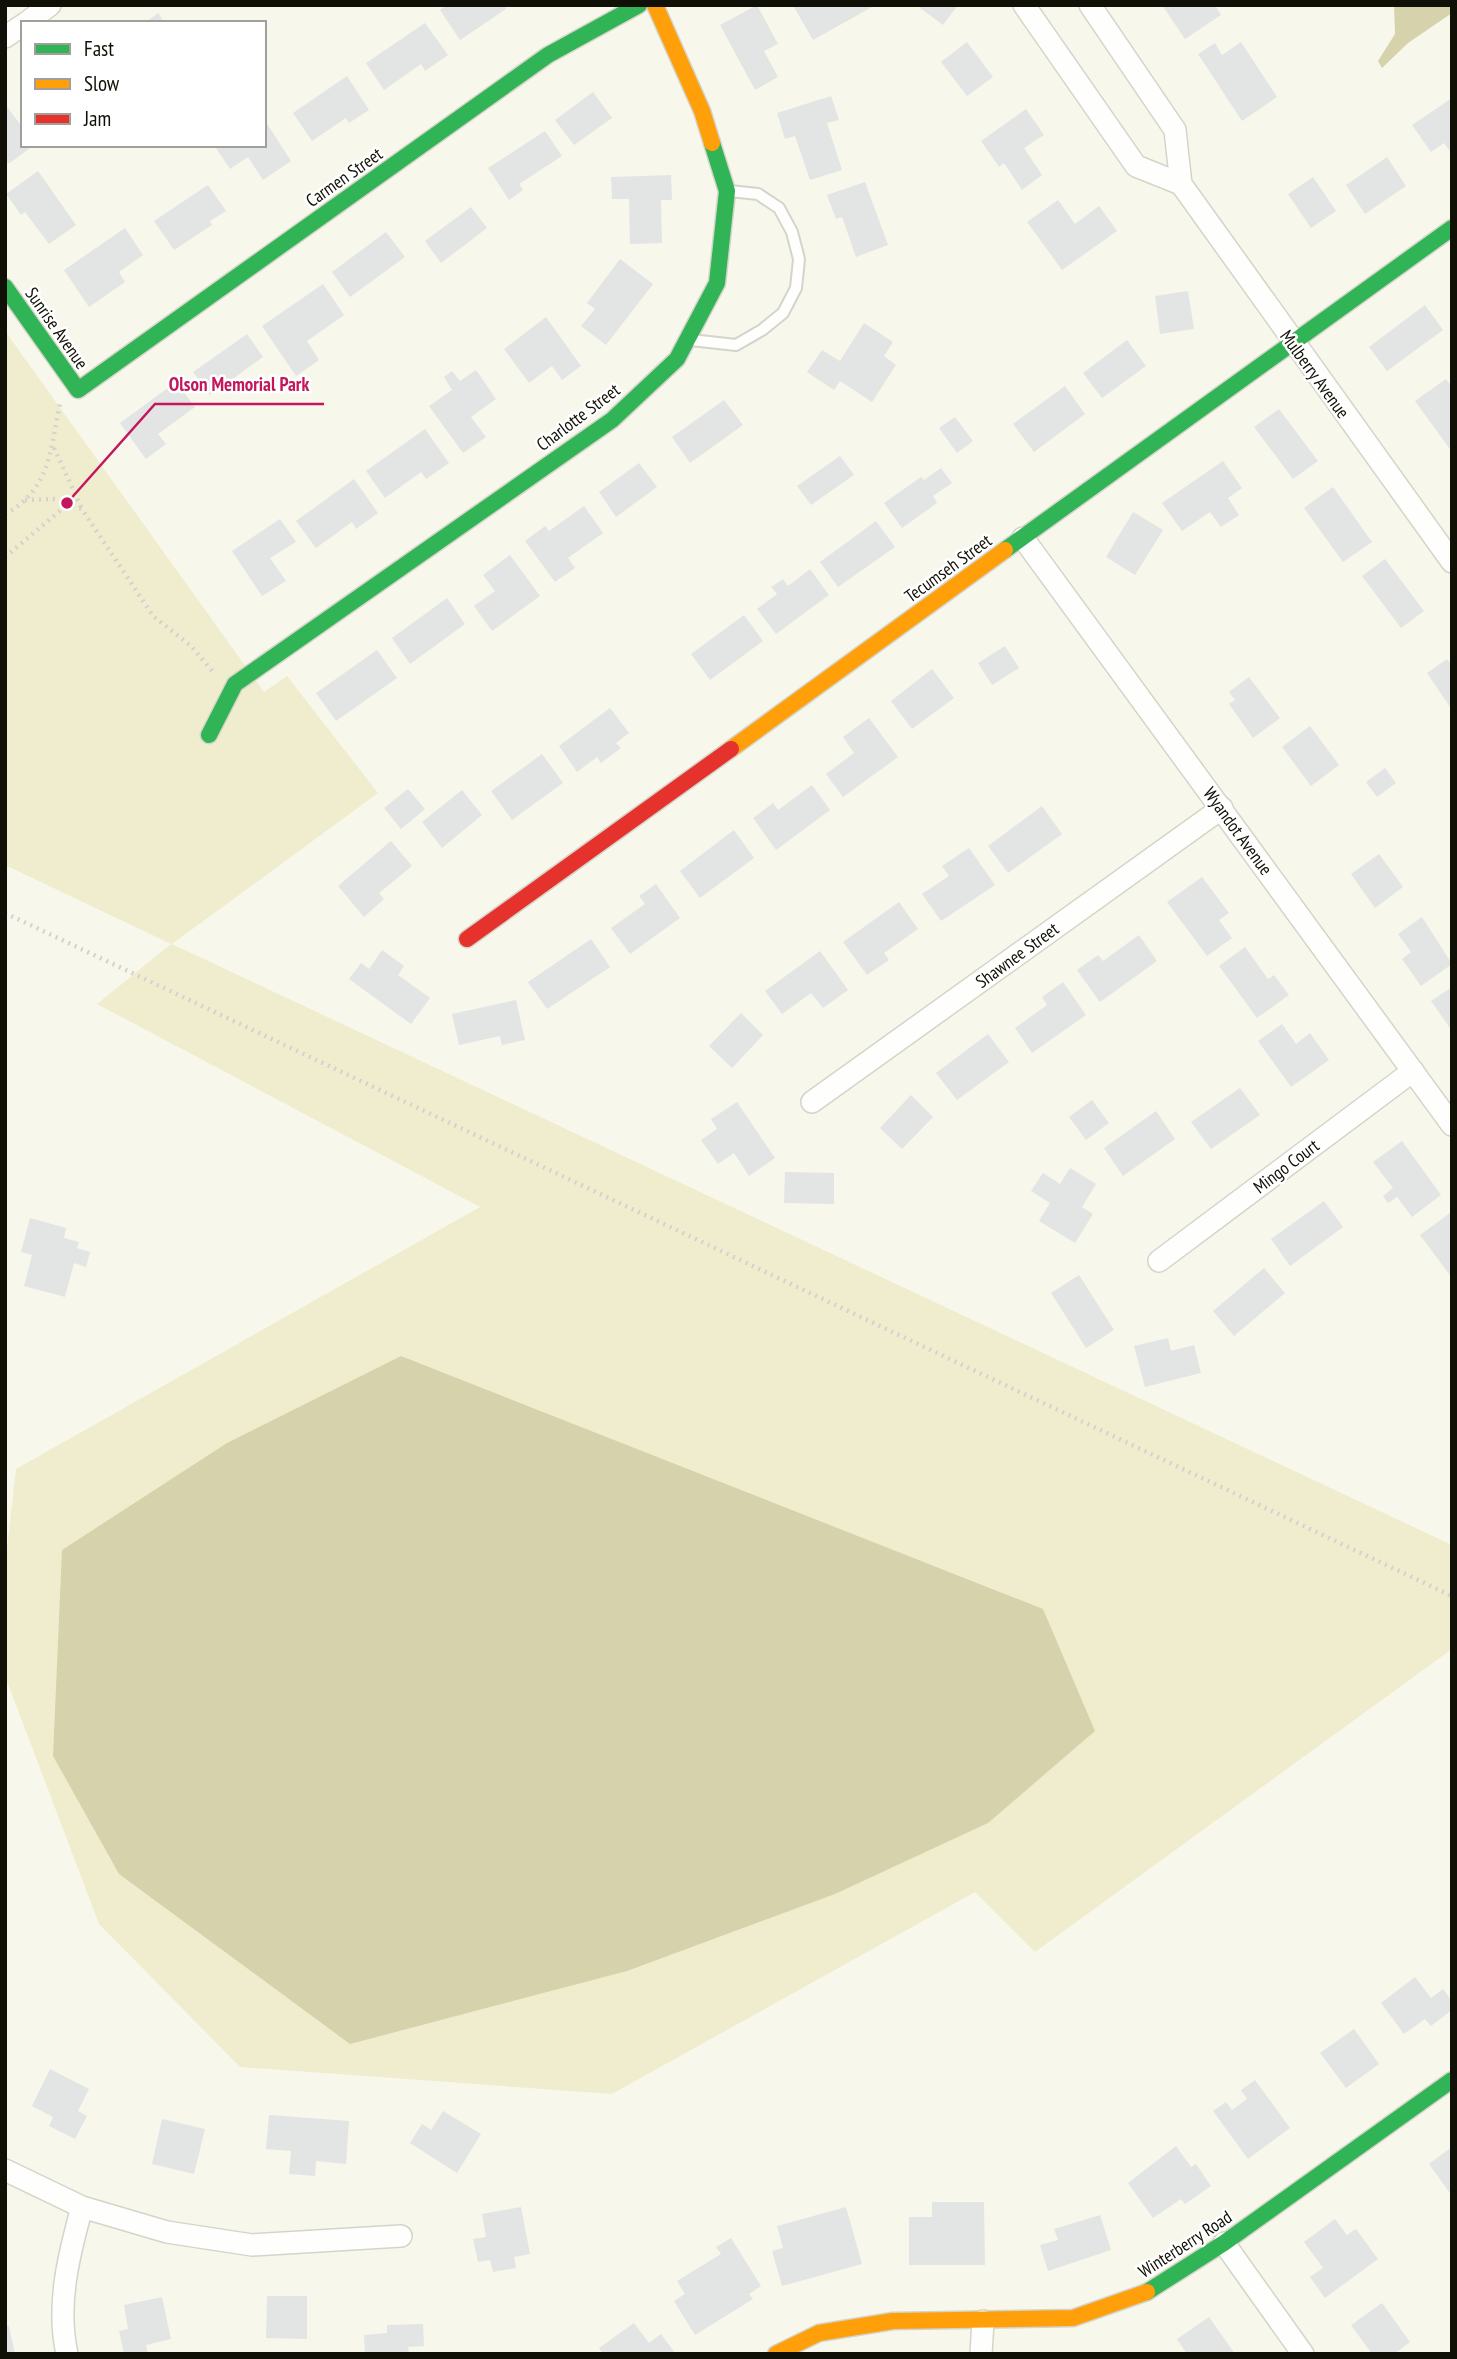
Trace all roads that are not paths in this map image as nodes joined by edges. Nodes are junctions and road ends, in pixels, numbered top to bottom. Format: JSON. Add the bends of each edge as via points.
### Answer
{"nodes":[{"id":1,"x":50,"y":5,"type":"edge"},
{"id":2,"x":639,"y":5,"type":"edge"},
{"id":3,"x":655,"y":5,"type":"edge"},
{"id":4,"x":1024,"y":5,"type":"edge"},
{"id":5,"x":1090,"y":5,"type":"edge"},
{"id":6,"x":28,"y":21,"type":"edge"},
{"id":7,"x":21,"y":26,"type":"edge"},
{"id":8,"x":5,"y":37,"type":"edge"},
{"id":9,"x":1181,"y":184,"type":"junction"},
{"id":10,"x":727,"y":191,"type":"junction"},
{"id":11,"x":1452,"y":228,"type":"edge"},
{"id":12,"x":5,"y":287,"type":"edge"},
{"id":13,"x":687,"y":340,"type":"junction"},
{"id":14,"x":1293,"y":343,"type":"junction"},
{"id":15,"x":78,"y":390,"type":"joint"},
{"id":16,"x":1024,"y":538,"type":"junction"},
{"id":17,"x":1452,"y":562,"type":"edge"},
{"id":18,"x":209,"y":735,"type":"dead end"},
{"id":19,"x":1222,"y":808,"type":"junction"},
{"id":20,"x":467,"y":939,"type":"dead end"},
{"id":21,"x":1413,"y":1070,"type":"junction"},
{"id":22,"x":812,"y":1102,"type":"dead end"},
{"id":23,"x":1452,"y":1125,"type":"edge"},
{"id":24,"x":1159,"y":1261,"type":"dead end"},
{"id":25,"x":1452,"y":2080,"type":"edge"},
{"id":26,"x":5,"y":2170,"type":"edge"},
{"id":27,"x":82,"y":2207,"type":"junction"},
{"id":28,"x":401,"y":2236,"type":"dead end"},
{"id":29,"x":1224,"y":2243,"type":"junction"},
{"id":30,"x":983,"y":2321,"type":"junction"},
{"id":31,"x":67,"y":2354,"type":"edge"},
{"id":32,"x":776,"y":2354,"type":"edge"},
{"id":33,"x":981,"y":2354,"type":"edge"},
{"id":34,"x":1303,"y":2354,"type":"edge"}],
"edges":[{"from":1,"to":6,"type":"street"},
{"from":2,"to":15,"type":"street","name":"Carmen Street","via":[[548,55]]},
{"from":3,"to":10,"type":"street","name":"Charlotte Street","via":[[702,111]]},
{"from":4,"to":9,"type":"street","via":[[1136,166]]},
{"from":5,"to":9,"type":"street","name":"Mulberry Avenue","via":[[1175,130]]},
{"from":7,"to":8,"type":"street"},
{"from":9,"to":14,"type":"street","name":"Mulberry Avenue"},
{"from":10,"to":13,"type":"street","name":"Charlotte Street","via":[[717,283]]},
{"from":10,"to":13,"type":"lane","via":[[758,194],[779,208],[799,259],[796,288],[783,313],[736,345]]},
{"from":11,"to":14,"type":"street","name":"Tecumseh Street"},
{"from":12,"to":15,"type":"street","name":"Sunrise Avenue"},
{"from":13,"to":18,"type":"street","name":"Charlotte Street","via":[[677,359],[612,420],[235,684]]},
{"from":14,"to":16,"type":"street","name":"Tecumseh Street"},
{"from":14,"to":17,"type":"street","name":"Mulberry Avenue"},
{"from":16,"to":19,"type":"street","name":"Wyandot Avenue"},
{"from":16,"to":20,"type":"street","name":"Tecumseh Street"},
{"from":19,"to":21,"type":"street","name":"Wyandot Avenue"},
{"from":19,"to":22,"type":"street","name":"Shawnee Street"},
{"from":21,"to":23,"type":"street","name":"Wyandot Avenue"},
{"from":21,"to":24,"type":"street","name":"Mingo Court"},
{"from":25,"to":29,"type":"street","name":"Winterberry Road"},
{"from":26,"to":27,"type":"street"},
{"from":27,"to":28,"type":"street","via":[[167,2232],[253,2245]]},
{"from":27,"to":31,"type":"street","via":[[65,2275],[63,2337]]},
{"from":29,"to":30,"type":"street","name":"Winterberry Road","via":[[1141,2296],[1073,2318]]},
{"from":29,"to":34,"type":"street"},
{"from":30,"to":32,"type":"street","name":"Winterberry Road","via":[[880,2323],[819,2333]]},
{"from":30,"to":33,"type":"street"}]}
